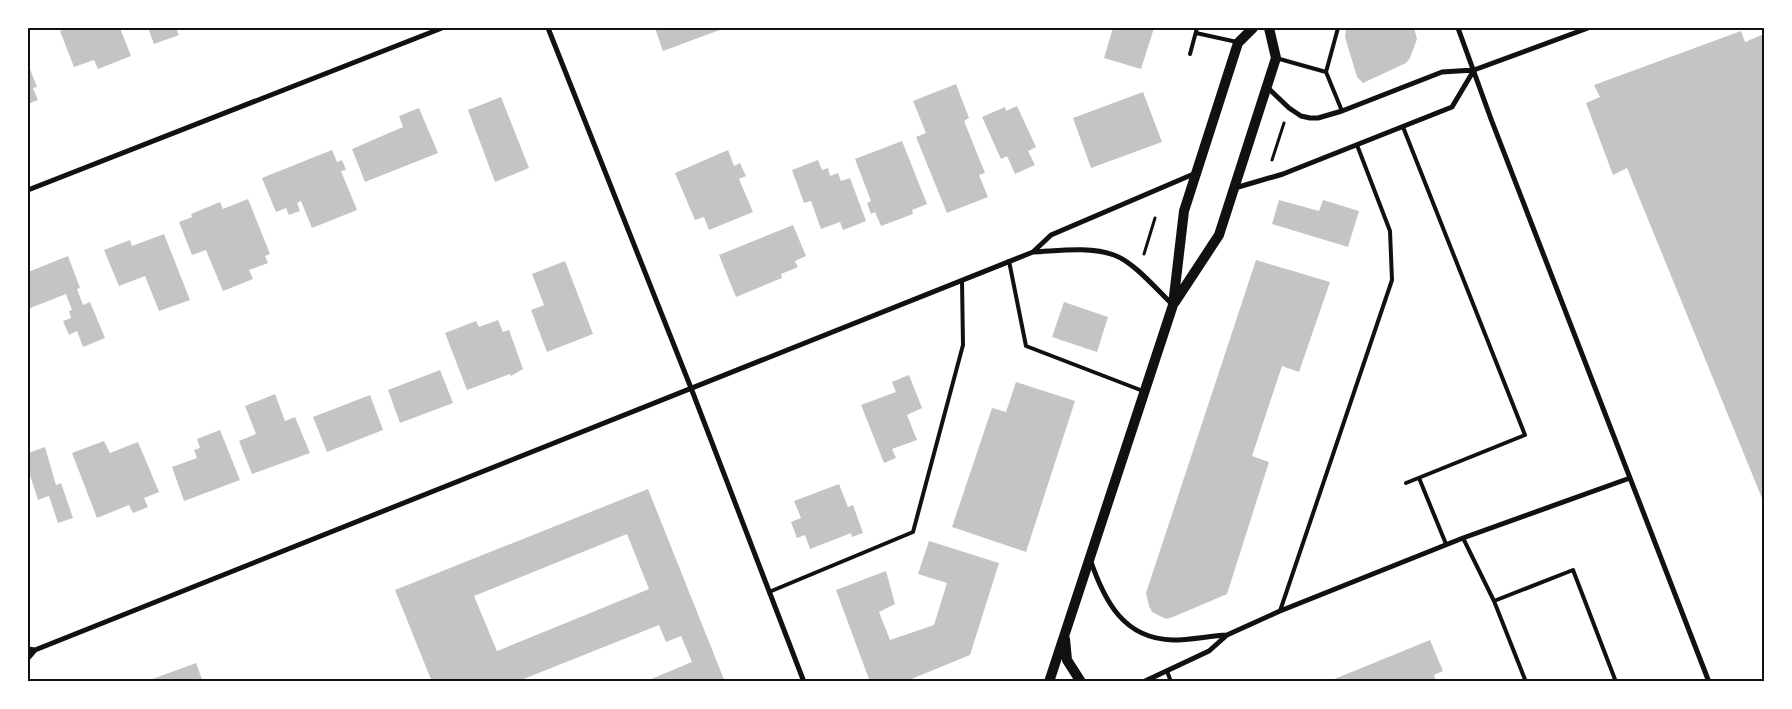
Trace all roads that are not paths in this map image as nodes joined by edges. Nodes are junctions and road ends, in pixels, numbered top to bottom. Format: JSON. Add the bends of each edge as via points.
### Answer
{"nodes":[{"id":1,"x":442,"y":28,"type":"edge"},
{"id":2,"x":548,"y":28,"type":"edge"},
{"id":3,"x":1197,"y":28,"type":"edge"},
{"id":4,"x":1253,"y":28,"type":"edge"},
{"id":5,"x":1269,"y":28,"type":"edge"},
{"id":6,"x":1338,"y":28,"type":"edge"},
{"id":7,"x":1458,"y":28,"type":"edge"},
{"id":8,"x":1588,"y":28,"type":"edge"},
{"id":9,"x":1196,"y":33,"type":"junction"},
{"id":10,"x":1238,"y":42,"type":"junction"},
{"id":11,"x":1190,"y":54,"type":"dead end"},
{"id":12,"x":1276,"y":58,"type":"junction"},
{"id":13,"x":1474,"y":70,"type":"junction"},
{"id":14,"x":1326,"y":72,"type":"junction"},
{"id":15,"x":1266,"y":87,"type":"junction"},
{"id":16,"x":1342,"y":111,"type":"junction"},
{"id":17,"x":1403,"y":127,"type":"junction"},
{"id":18,"x":1357,"y":145,"type":"junction"},
{"id":19,"x":1196,"y":173,"type":"junction"},
{"id":20,"x":1234,"y":188,"type":"junction"},
{"id":21,"x":28,"y":190,"type":"edge"},
{"id":22,"x":1033,"y":252,"type":"junction"},
{"id":23,"x":1010,"y":261,"type":"junction"},
{"id":24,"x":962,"y":280,"type":"junction"},
{"id":25,"x":1173,"y":305,"type":"junction"},
{"id":26,"x":691,"y":388,"type":"junction"},
{"id":27,"x":1145,"y":392,"type":"junction"},
{"id":28,"x":1419,"y":478,"type":"junction"},
{"id":29,"x":1630,"y":478,"type":"junction"},
{"id":30,"x":1406,"y":483,"type":"dead end"},
{"id":31,"x":1463,"y":538,"type":"junction"},
{"id":32,"x":1446,"y":544,"type":"junction"},
{"id":33,"x":1090,"y":558,"type":"junction"},
{"id":34,"x":769,"y":592,"type":"junction"},
{"id":35,"x":1494,"y":601,"type":"junction"},
{"id":36,"x":1280,"y":611,"type":"junction"},
{"id":37,"x":1065,"y":633,"type":"junction"},
{"id":38,"x":1227,"y":634,"type":"junction"},
{"id":39,"x":28,"y":649,"type":"edge"},
{"id":40,"x":35,"y":650,"type":"junction"},
{"id":41,"x":28,"y":658,"type":"edge"},
{"id":42,"x":1167,"y":671,"type":"junction"},
{"id":43,"x":804,"y":682,"type":"edge"},
{"id":44,"x":1049,"y":682,"type":"edge"},
{"id":45,"x":1081,"y":682,"type":"edge"},
{"id":46,"x":1143,"y":682,"type":"edge"},
{"id":47,"x":1171,"y":682,"type":"edge"},
{"id":48,"x":1526,"y":682,"type":"edge"},
{"id":49,"x":1616,"y":682,"type":"edge"},
{"id":50,"x":1709,"y":682,"type":"edge"}],
"edges":[{"from":1,"to":21,"type":"street"},
{"from":2,"to":26,"type":"street"},
{"from":3,"to":9,"type":"lane"},
{"from":4,"to":10,"type":"main road"},
{"from":5,"to":12,"type":"main road"},
{"from":6,"to":14,"type":"lane"},
{"from":7,"to":13,"type":"street"},
{"from":8,"to":13,"type":"street"},
{"from":9,"to":10,"type":"lane"},
{"from":9,"to":11,"type":"lane"},
{"from":10,"to":19,"type":"main road"},
{"from":12,"to":14,"type":"lane"},
{"from":12,"to":15,"type":"main road"},
{"from":13,"to":16,"type":"street","via":[[1442,72]]},
{"from":13,"to":17,"type":"street","via":[[1452,107]]},
{"from":13,"to":29,"type":"street"},
{"from":14,"to":16,"type":"lane"},
{"from":15,"to":16,"type":"street","via":[[1301,116],[1318,118]]},
{"from":15,"to":20,"type":"main road"},
{"from":17,"to":18,"type":"street"},
{"from":17,"to":28,"type":"lane","via":[[1526,435]]},
{"from":18,"to":20,"type":"street","via":[[1283,174]]},
{"from":18,"to":36,"type":"lane","via":[[1390,231],[1392,280]]},
{"from":19,"to":22,"type":"street","via":[[1051,234]]},
{"from":19,"to":25,"type":"main road","via":[[1184,211]]},
{"from":20,"to":25,"type":"main road","via":[[1219,235]]},
{"from":22,"to":23,"type":"street"},
{"from":22,"to":25,"type":"street","via":[[1089,251],[1115,255]]},
{"from":23,"to":24,"type":"street"},
{"from":23,"to":27,"type":"lane","via":[[1026,346]]},
{"from":24,"to":26,"type":"street"},
{"from":24,"to":34,"type":"lane","via":[[963,345],[913,532]]},
{"from":25,"to":27,"type":"main road"},
{"from":26,"to":34,"type":"street"},
{"from":26,"to":40,"type":"street"},
{"from":27,"to":33,"type":"main road"},
{"from":28,"to":30,"type":"lane"},
{"from":28,"to":32,"type":"lane"},
{"from":29,"to":31,"type":"street"},
{"from":29,"to":50,"type":"street"},
{"from":31,"to":32,"type":"street"},
{"from":31,"to":35,"type":"lane"},
{"from":32,"to":36,"type":"street"},
{"from":33,"to":37,"type":"main road"},
{"from":33,"to":38,"type":"street","via":[[1099,586],[1110,605],[1134,629],[1172,640]]},
{"from":34,"to":43,"type":"street"},
{"from":35,"to":48,"type":"lane"},
{"from":35,"to":49,"type":"lane","via":[[1574,570]]},
{"from":36,"to":38,"type":"street"},
{"from":37,"to":44,"type":"main road"},
{"from":37,"to":45,"type":"main road","via":[[1067,660]]},
{"from":38,"to":42,"type":"street","via":[[1209,651]]},
{"from":39,"to":40,"type":"street"},
{"from":40,"to":41,"type":"street"},
{"from":42,"to":46,"type":"street"},
{"from":42,"to":47,"type":"lane"}]}
